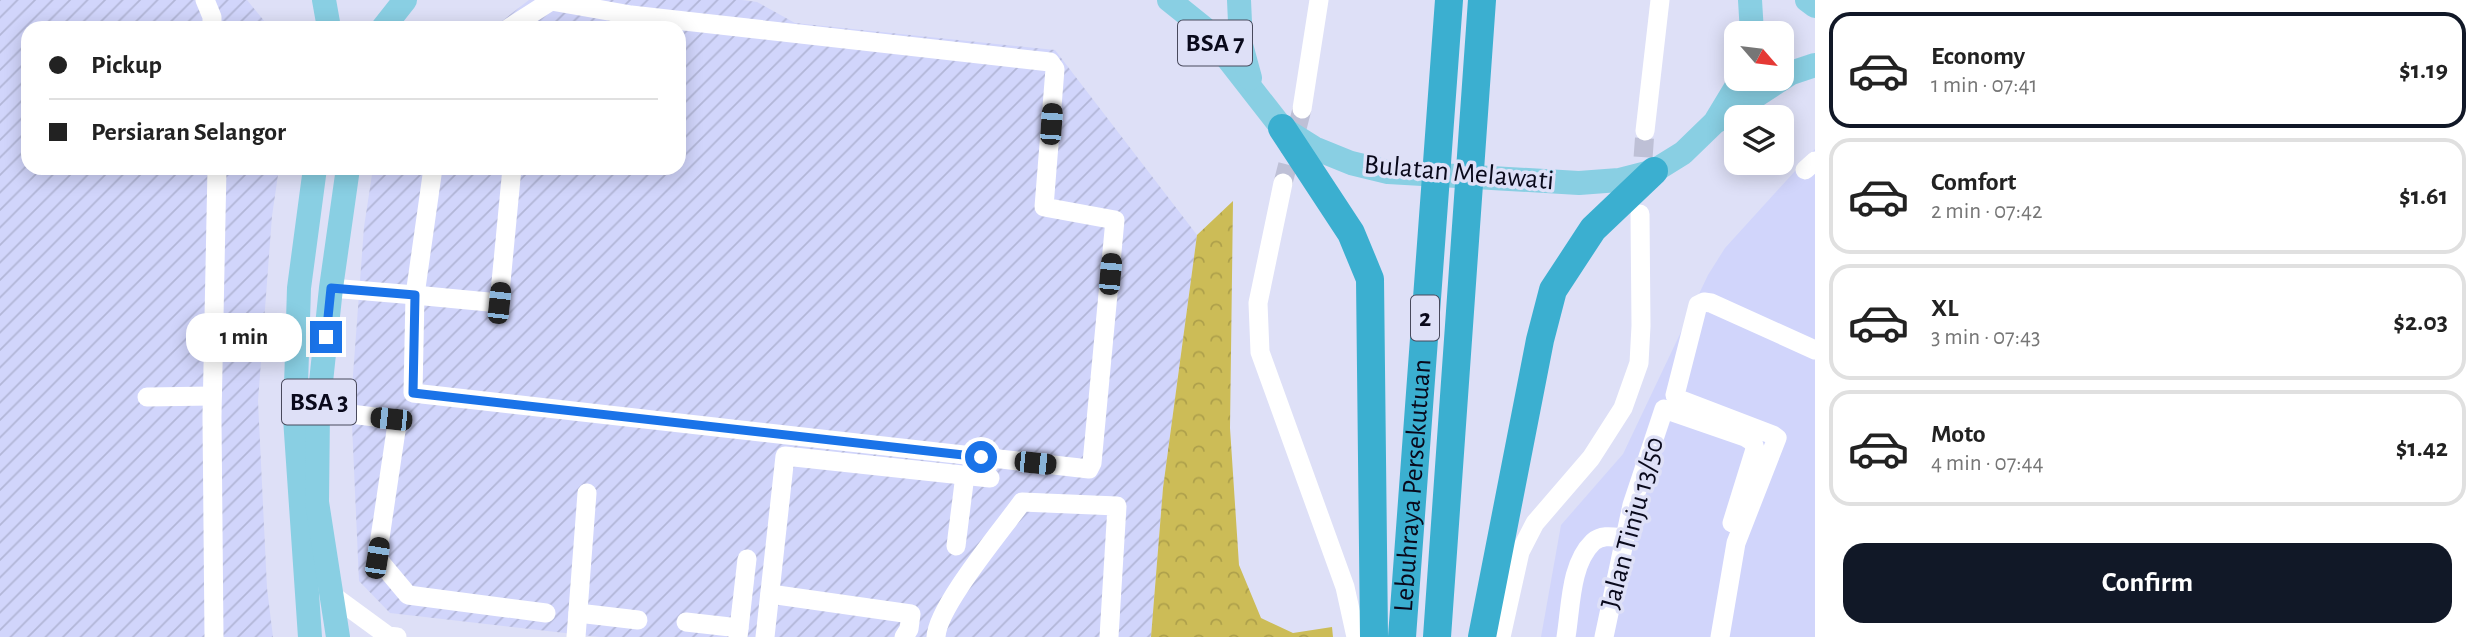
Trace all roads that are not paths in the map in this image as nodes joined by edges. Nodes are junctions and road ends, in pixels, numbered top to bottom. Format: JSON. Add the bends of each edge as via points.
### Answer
{"nodes":[{"id":1,"x":205,"y":0,"type":"edge"},
{"id":2,"x":324,"y":0,"type":"edge"},
{"id":3,"x":405,"y":0,"type":"edge"},
{"id":4,"x":1169,"y":0,"type":"edge"},
{"id":5,"x":1239,"y":0,"type":"edge"},
{"id":6,"x":1320,"y":0,"type":"edge"},
{"id":7,"x":1449,"y":0,"type":"edge"},
{"id":8,"x":1482,"y":0,"type":"edge"},
{"id":9,"x":1660,"y":0,"type":"edge"},
{"id":10,"x":1750,"y":0,"type":"edge"},
{"id":11,"x":1807,"y":0,"type":"edge"},
{"id":12,"x":1815,"y":6,"type":"edge"},
{"id":13,"x":212,"y":21,"type":"edge"},
{"id":14,"x":328,"y":21,"type":"edge"},
{"id":15,"x":388,"y":21,"type":"edge"},
{"id":16,"x":520,"y":21,"type":"edge"},
{"id":17,"x":684,"y":21,"type":"edge"},
{"id":18,"x":686,"y":21,"type":"edge"},
{"id":19,"x":1751,"y":21,"type":"edge"},
{"id":20,"x":1815,"y":65,"type":"edge"},
{"id":21,"x":1734,"y":91,"type":"edge"},
{"id":22,"x":1254,"y":92,"type":"junction"},
{"id":23,"x":1303,"y":109,"type":"tunnel mouth"},
{"id":24,"x":1715,"y":122,"type":"junction"},
{"id":25,"x":1282,"y":128,"type":"junction"},
{"id":26,"x":1645,"y":131,"type":"tunnel mouth"},
{"id":27,"x":1654,"y":171,"type":"junction"},
{"id":28,"x":217,"y":175,"type":"edge"},
{"id":29,"x":314,"y":175,"type":"edge"},
{"id":30,"x":347,"y":175,"type":"edge"},
{"id":31,"x":432,"y":175,"type":"edge"},
{"id":32,"x":511,"y":175,"type":"edge"},
{"id":33,"x":1283,"y":183,"type":"tunnel mouth"},
{"id":34,"x":1640,"y":214,"type":"dead end"},
{"id":35,"x":331,"y":288,"type":"junction"},
{"id":36,"x":415,"y":295,"type":"junction"},
{"id":37,"x":1815,"y":350,"type":"edge"},
{"id":38,"x":212,"y":396,"type":"junction"},
{"id":39,"x":147,"y":397,"type":"dead end"},
{"id":40,"x":318,"y":410,"type":"junction"},
{"id":41,"x":965,"y":475,"type":"junction"},
{"id":42,"x":990,"y":478,"type":"dead end"},
{"id":43,"x":587,"y":493,"type":"dead end"},
{"id":44,"x":1625,"y":538,"type":"junction"},
{"id":45,"x":956,"y":546,"type":"dead end"},
{"id":46,"x":747,"y":558,"type":"dead end"},
{"id":47,"x":770,"y":594,"type":"junction"},
{"id":48,"x":332,"y":595,"type":"junction"},
{"id":49,"x":546,"y":612,"type":"dead end"},
{"id":50,"x":578,"y":613,"type":"junction"},
{"id":51,"x":911,"y":614,"type":"junction"},
{"id":52,"x":638,"y":620,"type":"dead end"},
{"id":53,"x":686,"y":622,"type":"dead end"},
{"id":54,"x":1371,"y":629,"type":"edge"},
{"id":55,"x":739,"y":632,"type":"edge"},
{"id":56,"x":936,"y":633,"type":"edge"},
{"id":57,"x":1488,"y":635,"type":"edge"},
{"id":58,"x":214,"y":637,"type":"edge"},
{"id":59,"x":310,"y":637,"type":"edge"},
{"id":60,"x":338,"y":637,"type":"edge"},
{"id":61,"x":388,"y":637,"type":"edge"},
{"id":62,"x":397,"y":637,"type":"edge"},
{"id":63,"x":576,"y":637,"type":"edge"},
{"id":64,"x":765,"y":637,"type":"edge"},
{"id":65,"x":904,"y":637,"type":"edge"},
{"id":66,"x":1109,"y":637,"type":"edge"},
{"id":67,"x":1356,"y":637,"type":"edge"},
{"id":68,"x":1402,"y":637,"type":"edge"},
{"id":69,"x":1437,"y":637,"type":"edge"},
{"id":70,"x":1566,"y":637,"type":"edge"},
{"id":71,"x":1604,"y":637,"type":"edge"},
{"id":72,"x":1709,"y":637,"type":"edge"},
{"id":73,"x":1720,"y":637,"type":"edge"}],
"edges":[{"from":1,"to":13,"type":"street"},
{"from":2,"to":14,"type":"main road"},
{"from":3,"to":15,"type":"main road"},
{"from":4,"to":22,"type":"main road","number":"BSA 7","via":[[1203,28]]},
{"from":5,"to":22,"type":"main road","name":"Bulatan Melawati","via":[[1241,46]]},
{"from":6,"to":23,"type":"street"},
{"from":7,"to":68,"type":"highway","name":"Lebuhraya Persekutuan","number":"2"},
{"from":8,"to":69,"type":"highway","name":"Lebuhraya Persekutuan","number":"2"},
{"from":9,"to":26,"type":"street"},
{"from":10,"to":19,"type":"main road"},
{"from":11,"to":12,"type":"main road"},
{"from":16,"to":17,"type":"street","via":[[551,1]]},
{"from":18,"to":36,"type":"street","via":[[1050,62],[1055,69],[1044,207],[1115,220],[1089,469],[413,393]]},
{"from":20,"to":24,"type":"main road","via":[[1791,73]]},
{"from":21,"to":24,"type":"main road","name":"Bulatan Melawati"},
{"from":22,"to":25,"type":"main road","name":"Bulatan Melawati"},
{"from":24,"to":27,"type":"main road","name":"Bulatan Melawati","via":[[1683,153]]},
{"from":25,"to":27,"type":"main road","name":"Bulatan Melawati","via":[[1314,148],[1388,172],[1579,183]]},
{"from":25,"to":54,"type":"highway","via":[[1351,233],[1370,279]]},
{"from":27,"to":57,"type":"highway","via":[[1593,229],[1553,290],[1540,340]]},
{"from":28,"to":38,"type":"street"},
{"from":29,"to":59,"type":"main road","number":"BSA 3","via":[[299,288],[295,418]]},
{"from":30,"to":35,"type":"main road","number":"BSA 3"},
{"from":31,"to":36,"type":"street"},
{"from":32,"to":36,"type":"street","via":[[499,303]]},
{"from":33,"to":67,"type":"street","via":[[1258,303],[1260,352],[1345,587]]},
{"from":34,"to":57,"type":"street","via":[[1639,363],[1623,408],[1591,458],[1535,523]]},
{"from":35,"to":36,"type":"street"},
{"from":35,"to":40,"type":"main road","number":"BSA 3"},
{"from":37,"to":73,"type":"street","via":[[1711,303],[1698,304],[1675,395],[1777,438],[1736,543]]},
{"from":38,"to":39,"type":"street"},
{"from":38,"to":58,"type":"street"},
{"from":40,"to":48,"type":"main road","number":"BSA 3","via":[[317,502]]},
{"from":40,"to":49,"type":"street","via":[[391,419],[397,424],[377,558],[408,595]]},
{"from":41,"to":42,"type":"street"},
{"from":41,"to":45,"type":"street"},
{"from":41,"to":47,"type":"street","via":[[785,456]]},
{"from":43,"to":50,"type":"street"},
{"from":44,"to":70,"type":"street","via":[[1594,541],[1580,561]]},
{"from":44,"to":71,"type":"street","name":"Jalan Tinju 13/50"},
{"from":44,"to":72,"type":"street","name":"Jalan Tinju 13/50","via":[[1664,409],[1753,442],[1755,449],[1727,537]]},
{"from":46,"to":55,"type":"street"},
{"from":47,"to":51,"type":"street"},
{"from":47,"to":64,"type":"street"},
{"from":48,"to":60,"type":"main road","number":"BSA 3"},
{"from":48,"to":61,"type":"street"},
{"from":50,"to":52,"type":"street"},
{"from":50,"to":63,"type":"street"},
{"from":51,"to":56,"type":"street"},
{"from":51,"to":65,"type":"street"},
{"from":53,"to":55,"type":"street"},
{"from":56,"to":66,"type":"street","via":[[945,607],[1022,502],[1117,506]]},
{"from":61,"to":62,"type":"street"}]}
